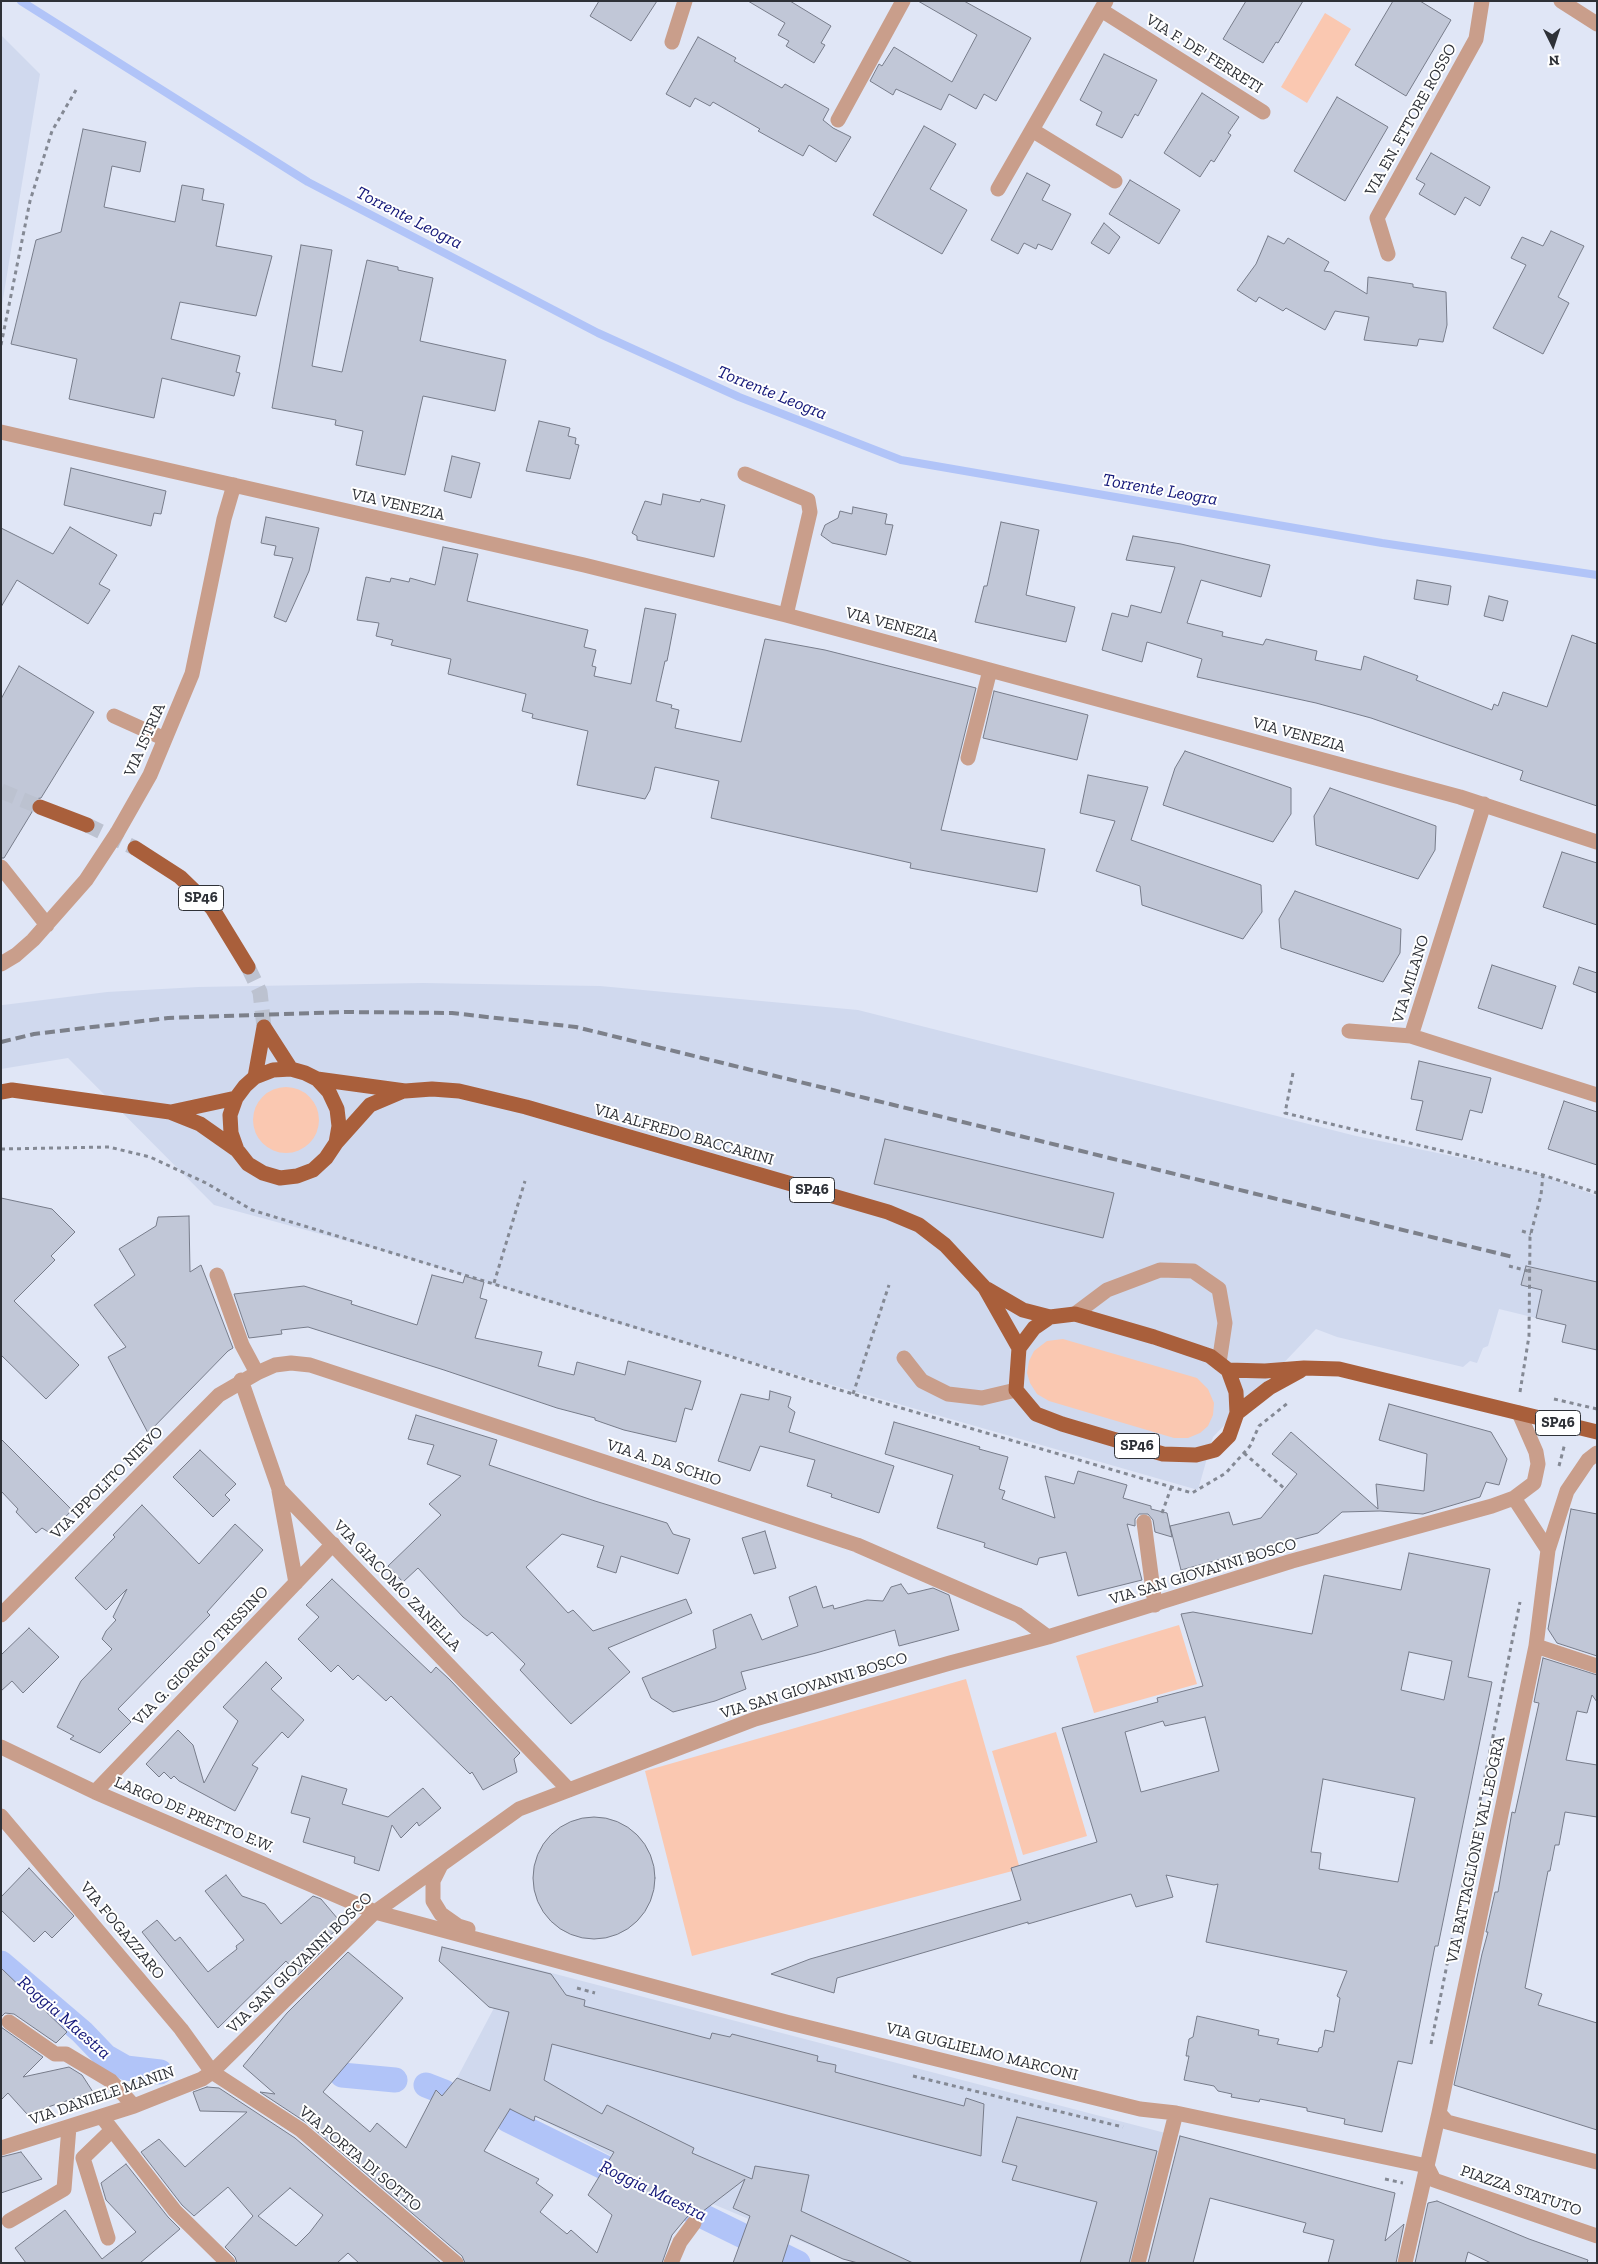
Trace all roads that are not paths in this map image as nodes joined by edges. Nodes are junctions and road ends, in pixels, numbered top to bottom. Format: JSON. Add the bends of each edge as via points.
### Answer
{"nodes":[{"id":1,"x":685,"y":1,"type":"edge"},
{"id":2,"x":903,"y":1,"type":"edge"},
{"id":3,"x":1482,"y":1,"type":"edge"},
{"id":4,"x":1562,"y":1,"type":"edge"},
{"id":5,"x":1104,"y":6,"type":"edge"},
{"id":6,"x":1597,"y":24,"type":"edge"},
{"id":7,"x":672,"y":42,"type":"dead end"},
{"id":8,"x":1263,"y":112,"type":"dead end"},
{"id":9,"x":838,"y":120,"type":"dead end"},
{"id":10,"x":1032,"y":130,"type":"junction"},
{"id":11,"x":1115,"y":181,"type":"dead end"},
{"id":12,"x":998,"y":188,"type":"dead end"},
{"id":13,"x":1388,"y":254,"type":"dead end"},
{"id":14,"x":1,"y":432,"type":"edge"},
{"id":15,"x":745,"y":474,"type":"dead end"},
{"id":16,"x":234,"y":485,"type":"junction"},
{"id":17,"x":786,"y":615,"type":"junction"},
{"id":18,"x":990,"y":670,"type":"junction"},
{"id":19,"x":114,"y":716,"type":"dead end"},
{"id":20,"x":165,"y":739,"type":"junction"},
{"id":21,"x":968,"y":758,"type":"dead end"},
{"id":22,"x":1484,"y":804,"type":"junction"},
{"id":23,"x":40,"y":807,"type":"tunnel mouth"},
{"id":24,"x":87,"y":826,"type":"tunnel mouth"},
{"id":25,"x":1597,"y":842,"type":"edge"},
{"id":26,"x":134,"y":848,"type":"tunnel mouth"},
{"id":27,"x":1,"y":867,"type":"edge"},
{"id":28,"x":48,"y":925,"type":"junction"},
{"id":29,"x":1,"y":964,"type":"edge"},
{"id":30,"x":248,"y":967,"type":"tunnel mouth"},
{"id":31,"x":1349,"y":1031,"type":"dead end"},
{"id":32,"x":1411,"y":1036,"type":"junction"},
{"id":33,"x":292,"y":1069,"type":"junction"},
{"id":34,"x":255,"y":1077,"type":"junction"},
{"id":35,"x":317,"y":1079,"type":"junction"},
{"id":36,"x":405,"y":1090,"type":"junction"},
{"id":37,"x":1,"y":1092,"type":"edge"},
{"id":38,"x":1597,"y":1094,"type":"edge"},
{"id":39,"x":236,"y":1098,"type":"junction"},
{"id":40,"x":170,"y":1112,"type":"junction"},
{"id":41,"x":336,"y":1143,"type":"junction"},
{"id":42,"x":237,"y":1150,"type":"junction"},
{"id":43,"x":217,"y":1275,"type":"dead end"},
{"id":44,"x":986,"y":1288,"type":"junction"},
{"id":45,"x":1075,"y":1314,"type":"junction"},
{"id":46,"x":1050,"y":1317,"type":"junction"},
{"id":47,"x":1020,"y":1348,"type":"junction"},
{"id":48,"x":904,"y":1358,"type":"dead end"},
{"id":49,"x":1224,"y":1366,"type":"junction"},
{"id":50,"x":1304,"y":1368,"type":"junction"},
{"id":51,"x":257,"y":1373,"type":"junction"},
{"id":52,"x":241,"y":1380,"type":"junction"},
{"id":53,"x":1016,"y":1390,"type":"junction"},
{"id":54,"x":1237,"y":1413,"type":"junction"},
{"id":55,"x":1519,"y":1413,"type":"junction"},
{"id":56,"x":1597,"y":1432,"type":"edge"},
{"id":57,"x":1597,"y":1453,"type":"edge"},
{"id":58,"x":279,"y":1489,"type":"junction"},
{"id":59,"x":1514,"y":1498,"type":"junction"},
{"id":60,"x":1144,"y":1522,"type":"road end"},
{"id":61,"x":333,"y":1544,"type":"junction"},
{"id":62,"x":1548,"y":1550,"type":"junction"},
{"id":63,"x":296,"y":1583,"type":"junction"},
{"id":64,"x":1155,"y":1605,"type":"junction"},
{"id":65,"x":1,"y":1615,"type":"edge"},
{"id":66,"x":1048,"y":1637,"type":"junction"},
{"id":67,"x":1536,"y":1646,"type":"junction"},
{"id":68,"x":1597,"y":1666,"type":"edge"},
{"id":69,"x":1,"y":1747,"type":"edge"},
{"id":70,"x":569,"y":1790,"type":"junction"},
{"id":71,"x":94,"y":1792,"type":"junction"},
{"id":72,"x":1,"y":1816,"type":"edge"},
{"id":73,"x":442,"y":1864,"type":"junction"},
{"id":74,"x":375,"y":1912,"type":"junction"},
{"id":75,"x":532,"y":1953,"type":"junction"},
{"id":76,"x":9,"y":2022,"type":"dead end"},
{"id":77,"x":212,"y":2072,"type":"junction"},
{"id":78,"x":134,"y":2106,"type":"junction"},
{"id":79,"x":1176,"y":2113,"type":"junction"},
{"id":80,"x":102,"y":2117,"type":"junction"},
{"id":81,"x":1443,"y":2118,"type":"junction"},
{"id":82,"x":69,"y":2127,"type":"junction"},
{"id":83,"x":112,"y":2130,"type":"junction"},
{"id":84,"x":1,"y":2148,"type":"edge"},
{"id":85,"x":1597,"y":2162,"type":"edge"},
{"id":86,"x":1430,"y":2173,"type":"junction"},
{"id":87,"x":9,"y":2221,"type":"dead end"},
{"id":88,"x":694,"y":2223,"type":"dead end"},
{"id":89,"x":1597,"y":2236,"type":"edge"},
{"id":90,"x":108,"y":2238,"type":"dead end"},
{"id":91,"x":228,"y":2263,"type":"edge"},
{"id":92,"x":456,"y":2263,"type":"edge"},
{"id":93,"x":671,"y":2263,"type":"edge"},
{"id":94,"x":1138,"y":2263,"type":"edge"},
{"id":95,"x":1405,"y":2263,"type":"edge"}],
"edges":[{"from":1,"to":7,"type":"street"},
{"from":2,"to":9,"type":"street"},
{"from":3,"to":13,"type":"street","name":"VIA EN. ETTORE ROSSO","via":[[1476,39],[1376,218]]},
{"from":4,"to":6,"type":"street"},
{"from":5,"to":8,"type":"street","name":"VIA F. DE' FERRETI"},
{"from":5,"to":10,"type":"street","name":"VIA F. DE' FERRETI"},
{"from":10,"to":11,"type":"street"},
{"from":10,"to":12,"type":"street","name":"VIA F. DE' FERRETI"},
{"from":14,"to":16,"type":"street","name":"VIA VENEZIA"},
{"from":15,"to":17,"type":"street","via":[[808,500],[810,512]]},
{"from":16,"to":17,"type":"street","name":"VIA VENEZIA"},
{"from":16,"to":20,"type":"street","name":"VIA ISTRIA","via":[[192,674]]},
{"from":17,"to":18,"type":"street","name":"VIA VENEZIA"},
{"from":18,"to":21,"type":"street"},
{"from":18,"to":22,"type":"street","name":"VIA VENEZIA"},
{"from":19,"to":20,"type":"street"},
{"from":20,"to":28,"type":"street","name":"VIA ISTRIA","via":[[150,775],[118,833],[86,880]]},
{"from":22,"to":25,"type":"street","name":"VIA VENEZIA"},
{"from":22,"to":32,"type":"street","name":"VIA MILANO"},
{"from":23,"to":24,"type":"main road"},
{"from":26,"to":30,"type":"main road","number":"SP46","via":[[180,877],[212,908]]},
{"from":27,"to":28,"type":"street"},
{"from":28,"to":29,"type":"street","name":"VIA ISTRIA","via":[[16,955]]},
{"from":31,"to":32,"type":"street"},
{"from":32,"to":38,"type":"street","name":"VIA MILANO"},
{"from":33,"to":34,"type":"main road","name":"VIA ALFREDO BACCARINI","via":[[273,1070]]},
{"from":33,"to":34,"type":"main road","via":[[264,1027]]},
{"from":33,"to":35,"type":"main road","name":"VIA ALFREDO BACCARINI"},
{"from":34,"to":39,"type":"main road","name":"VIA ALFREDO BACCARINI"},
{"from":35,"to":36,"type":"main road","name":"VIA ALFREDO BACCARINI","number":"SP46"},
{"from":35,"to":41,"type":"main road","name":"VIA ALFREDO BACCARINI","via":[[330,1092],[337,1108],[339,1126]]},
{"from":36,"to":41,"type":"main road","name":"VIA ALFREDO BACCARINI","number":"SP46","via":[[370,1105]]},
{"from":36,"to":44,"type":"main road","name":"VIA ALFREDO BACCARINI","number":"SP46","via":[[459,1091],[526,1106],[888,1212],[919,1226],[945,1245]]},
{"from":37,"to":40,"type":"main road","via":[[12,1090]]},
{"from":39,"to":40,"type":"main road"},
{"from":39,"to":42,"type":"main road","name":"VIA ALFREDO BACCARINI","number":"SP46","via":[[230,1115],[231,1133]]},
{"from":40,"to":42,"type":"main road","via":[[200,1124]]},
{"from":41,"to":42,"type":"main road","name":"VIA ALFREDO BACCARINI","number":"SP46","via":[[313,1170],[280,1178],[248,1164]]},
{"from":43,"to":51,"type":"street","via":[[242,1345]]},
{"from":44,"to":46,"type":"main road","name":"VIA ALFREDO BACCARINI","number":"SP46","via":[[1023,1310]]},
{"from":44,"to":47,"type":"main road","name":"VIA ALFREDO BACCARINI","number":"SP46"},
{"from":45,"to":46,"type":"main road","name":"VIA ALFREDO BACCARINI"},
{"from":45,"to":49,"type":"main road","name":"VIA ALFREDO BACCARINI","number":"SP46","via":[[1210,1356]]},
{"from":45,"to":49,"type":"street","via":[[1107,1290],[1160,1270],[1193,1271],[1219,1289],[1226,1323]]},
{"from":46,"to":47,"type":"main road","via":[[1034,1328]]},
{"from":47,"to":53,"type":"main road"},
{"from":48,"to":53,"type":"street","via":[[922,1381],[948,1394],[982,1398]]},
{"from":49,"to":50,"type":"main road","name":"VIA ALFREDO BACCARINI","number":"SP46","via":[[1265,1372]]},
{"from":49,"to":54,"type":"main road","number":"SP46","via":[[1236,1392]]},
{"from":50,"to":54,"type":"main road"},
{"from":50,"to":55,"type":"main road","name":"VIA ALFREDO BACCARINI","number":"SP46","via":[[1339,1369]]},
{"from":51,"to":52,"type":"street","name":"VIA A. DA SCHIO"},
{"from":51,"to":66,"type":"street","name":"VIA A. DA SCHIO","via":[[283,1364],[310,1365],[857,1545],[1018,1615]]},
{"from":52,"to":58,"type":"street","name":"VIA GIACOMO ZANELLA"},
{"from":52,"to":65,"type":"street","name":"VIA IPPOLITO NIEVO","via":[[219,1395]]},
{"from":53,"to":54,"type":"main road","number":"SP46","via":[[1036,1414],[1163,1454],[1196,1455],[1215,1450],[1229,1436]]},
{"from":55,"to":56,"type":"main road","name":"VIA ALFREDO BACCARINI","number":"SP46"},
{"from":55,"to":59,"type":"street","name":"VIA SAN GIOVANNI BOSCO","via":[[1538,1464],[1534,1483]]},
{"from":57,"to":62,"type":"street","name":"VIA BATTAGLIONE VAL LEOGRA","via":[[1588,1460],[1567,1491]]},
{"from":58,"to":61,"type":"street","name":"VIA GIACOMO ZANELLA"},
{"from":58,"to":63,"type":"street"},
{"from":59,"to":62,"type":"street"},
{"from":59,"to":64,"type":"street","name":"VIA SAN GIOVANNI BOSCO"},
{"from":60,"to":64,"type":"street"},
{"from":61,"to":63,"type":"street","name":"VIA G. GIORGIO TRISSINO"},
{"from":61,"to":70,"type":"street","name":"VIA GIACOMO ZANELLA"},
{"from":62,"to":67,"type":"street","name":"VIA BATTAGLIONE VAL LEOGRA"},
{"from":63,"to":71,"type":"street","name":"VIA G. GIORGIO TRISSINO"},
{"from":64,"to":66,"type":"street","name":"VIA SAN GIOVANNI BOSCO"},
{"from":66,"to":70,"type":"street","name":"VIA SAN GIOVANNI BOSCO","via":[[755,1719]]},
{"from":67,"to":68,"type":"street"},
{"from":67,"to":81,"type":"street","name":"VIA BATTAGLIONE VAL LEOGRA"},
{"from":69,"to":71,"type":"street","name":"LARGO DE PRETTO E.W."},
{"from":70,"to":73,"type":"street","name":"VIA SAN GIOVANNI BOSCO","via":[[519,1810]]},
{"from":71,"to":74,"type":"street","name":"LARGO DE PRETTO E.W."},
{"from":72,"to":77,"type":"street","name":"VIA FOGAZZARO","via":[[181,2028]]},
{"from":73,"to":74,"type":"street","name":"VIA SAN GIOVANNI BOSCO"},
{"from":73,"to":75,"type":"street","name":"VIA GUGLIELMO MARCONI","via":[[433,1881],[432,1891],[433,1901],[441,1914],[458,1926]]},
{"from":74,"to":75,"type":"street","name":"VIA GUGLIELMO MARCONI"},
{"from":74,"to":77,"type":"street","name":"VIA SAN GIOVANNI BOSCO"},
{"from":75,"to":79,"type":"street","name":"VIA GUGLIELMO MARCONI","via":[[824,2031],[1140,2109]]},
{"from":76,"to":78,"type":"street","via":[[55,2054],[66,2054],[111,2081]]},
{"from":77,"to":78,"type":"street","name":"VIA DANIELE MANIN"},
{"from":77,"to":92,"type":"street","name":"VIA PORTA DI SOTTO","via":[[301,2130]]},
{"from":78,"to":80,"type":"street","name":"VIA DANIELE MANIN"},
{"from":79,"to":86,"type":"street","name":"VIA GUGLIELMO MARCONI"},
{"from":79,"to":94,"type":"street"},
{"from":80,"to":82,"type":"street","name":"VIA DANIELE MANIN"},
{"from":80,"to":83,"type":"street"},
{"from":81,"to":85,"type":"street"},
{"from":81,"to":86,"type":"street","name":"VIA BATTAGLIONE VAL LEOGRA"},
{"from":82,"to":84,"type":"street","name":"VIA DANIELE MANIN"},
{"from":82,"to":87,"type":"street","via":[[64,2189]]},
{"from":83,"to":90,"type":"street","via":[[83,2158]]},
{"from":83,"to":91,"type":"street","via":[[175,2211]]},
{"from":86,"to":89,"type":"street","name":"PIAZZA STATUTO"},
{"from":86,"to":95,"type":"street","name":"VIA BATTAGLIONE VAL LEOGRA"},
{"from":88,"to":93,"type":"street","via":[[680,2242]]}]}
